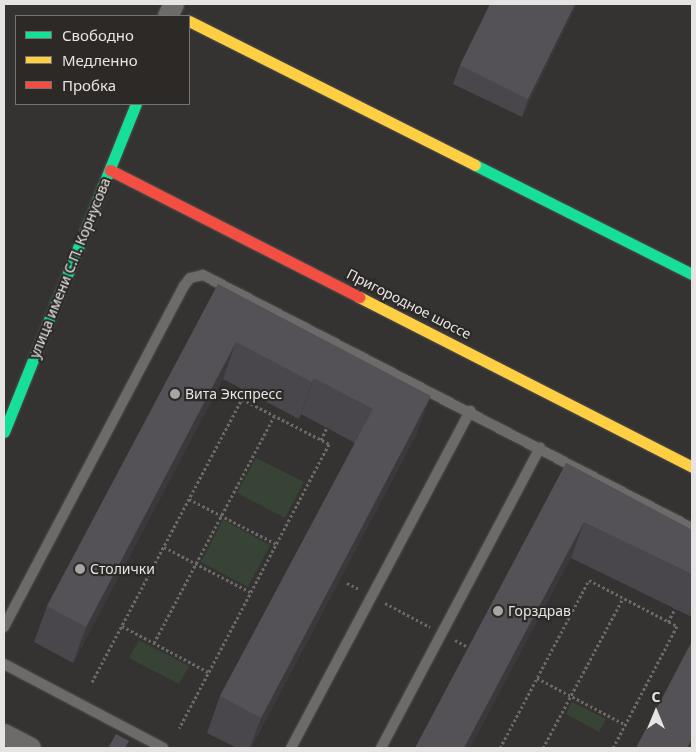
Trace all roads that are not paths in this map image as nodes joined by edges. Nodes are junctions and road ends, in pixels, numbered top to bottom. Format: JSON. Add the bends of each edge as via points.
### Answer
{"nodes":[{"id":1,"x":190,"y":22,"type":"edge"},
{"id":2,"x":136,"y":105,"type":"edge"},
{"id":3,"x":110,"y":170,"type":"junction"},
{"id":4,"x":692,"y":274,"type":"edge"},
{"id":5,"x":470,"y":411,"type":"junction"},
{"id":6,"x":4,"y":432,"type":"edge"},
{"id":7,"x":540,"y":448,"type":"junction"},
{"id":8,"x":692,"y":467,"type":"edge"},
{"id":9,"x":692,"y":528,"type":"edge"},
{"id":10,"x":4,"y":627,"type":"edge"},
{"id":11,"x":4,"y":664,"type":"edge"},
{"id":12,"x":4,"y":734,"type":"edge"},
{"id":13,"x":31,"y":748,"type":"edge"},
{"id":14,"x":163,"y":748,"type":"edge"},
{"id":15,"x":291,"y":748,"type":"edge"},
{"id":16,"x":381,"y":748,"type":"edge"}],
"edges":[{"from":1,"to":4,"type":"street"},
{"from":2,"to":3,"type":"street","name":"улица имени С.П. Корнусова"},
{"from":3,"to":6,"type":"street","name":"улица имени С.П. Корнусова"},
{"from":3,"to":8,"type":"street","name":"Пригородное шоссе"},
{"from":5,"to":7,"type":"lane"},
{"from":5,"to":10,"type":"lane","via":[[218,278],[203,275],[190,278]]},
{"from":5,"to":15,"type":"lane"},
{"from":7,"to":9,"type":"lane"},
{"from":7,"to":16,"type":"lane"},
{"from":11,"to":14,"type":"lane"},
{"from":12,"to":13,"type":"street"}]}
